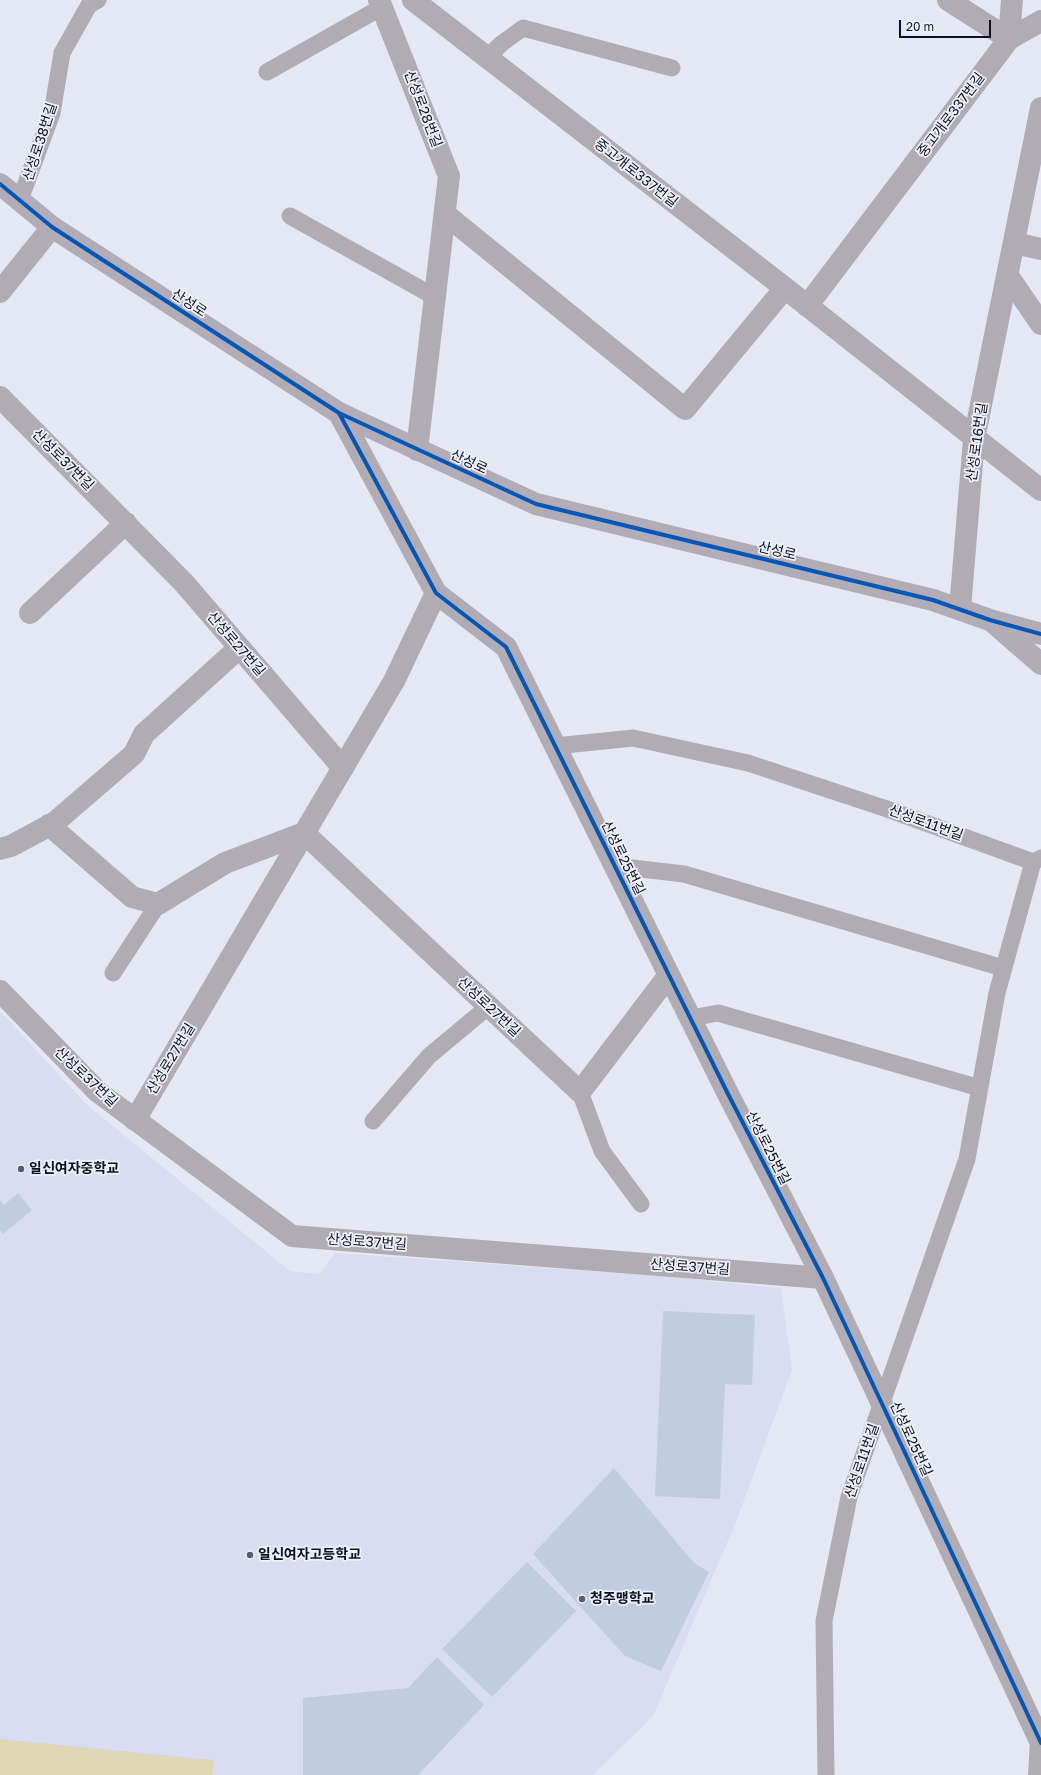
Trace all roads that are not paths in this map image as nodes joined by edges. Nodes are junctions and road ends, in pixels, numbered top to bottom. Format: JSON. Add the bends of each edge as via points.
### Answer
{"nodes":[{"id":1,"x":98,"y":0,"type":"edge"},
{"id":2,"x":413,"y":0,"type":"edge"},
{"id":3,"x":948,"y":0,"type":"edge"},
{"id":4,"x":1012,"y":0,"type":"edge"},
{"id":5,"x":381,"y":4,"type":"edge"},
{"id":6,"x":1041,"y":21,"type":"edge"},
{"id":7,"x":1009,"y":39,"type":"junction"},
{"id":8,"x":487,"y":58,"type":"junction"},
{"id":9,"x":672,"y":68,"type":"dead end"},
{"id":10,"x":267,"y":72,"type":"dead end"},
{"id":11,"x":1041,"y":108,"type":"edge"},
{"id":12,"x":0,"y":184,"type":"edge"},
{"id":13,"x":20,"y":200,"type":"junction"},
{"id":14,"x":444,"y":214,"type":"junction"},
{"id":15,"x":290,"y":216,"type":"dead end"},
{"id":16,"x":52,"y":227,"type":"junction"},
{"id":17,"x":1015,"y":243,"type":"junction"},
{"id":18,"x":1041,"y":249,"type":"edge"},
{"id":19,"x":1008,"y":276,"type":"junction"},
{"id":20,"x":785,"y":288,"type":"junction"},
{"id":21,"x":0,"y":292,"type":"edge"},
{"id":22,"x":435,"y":297,"type":"junction"},
{"id":23,"x":807,"y":306,"type":"junction"},
{"id":24,"x":1041,"y":324,"type":"edge"},
{"id":25,"x":0,"y":397,"type":"edge"},
{"id":26,"x":339,"y":413,"type":"junction"},
{"id":27,"x":974,"y":439,"type":"junction"},
{"id":28,"x":417,"y":450,"type":"junction"},
{"id":29,"x":1041,"y":490,"type":"edge"},
{"id":30,"x":126,"y":523,"type":"junction"},
{"id":31,"x":436,"y":593,"type":"junction"},
{"id":32,"x":960,"y":609,"type":"junction"},
{"id":33,"x":30,"y":614,"type":"dead end"},
{"id":34,"x":990,"y":620,"type":"junction"},
{"id":35,"x":1041,"y":634,"type":"edge"},
{"id":36,"x":239,"y":648,"type":"junction"},
{"id":37,"x":1041,"y":664,"type":"edge"},
{"id":38,"x":555,"y":746,"type":"junction"},
{"id":39,"x":343,"y":768,"type":"junction"},
{"id":40,"x":50,"y":825,"type":"junction"},
{"id":41,"x":304,"y":833,"type":"junction"},
{"id":42,"x":0,"y":849,"type":"edge"},
{"id":43,"x":1037,"y":860,"type":"edge"},
{"id":44,"x":615,"y":866,"type":"junction"},
{"id":45,"x":158,"y":904,"type":"junction"},
{"id":46,"x":1003,"y":968,"type":"junction"},
{"id":47,"x":113,"y":973,"type":"dead end"},
{"id":48,"x":669,"y":975,"type":"junction"},
{"id":49,"x":0,"y":991,"type":"edge"},
{"id":50,"x":489,"y":1006,"type":"junction"},
{"id":51,"x":691,"y":1018,"type":"junction"},
{"id":52,"x":980,"y":1088,"type":"junction"},
{"id":53,"x":580,"y":1092,"type":"junction"},
{"id":54,"x":135,"y":1120,"type":"junction"},
{"id":55,"x":373,"y":1121,"type":"dead end"},
{"id":56,"x":641,"y":1204,"type":"dead end"},
{"id":57,"x":823,"y":1278,"type":"junction"},
{"id":58,"x":882,"y":1402,"type":"junction"},
{"id":59,"x":1041,"y":1742,"type":"edge"},
{"id":60,"x":826,"y":1775,"type":"edge"},
{"id":61,"x":1039,"y":1775,"type":"edge"}],
"edges":[{"from":1,"to":13,"type":"lane","name":"산성로38번길","via":[[89,5],[62,53],[52,113]]},
{"from":2,"to":8,"type":"street","name":"중고개로337번길"},
{"from":3,"to":7,"type":"street"},
{"from":4,"to":7,"type":"street"},
{"from":5,"to":10,"type":"lane","name":"산성로28번길"},
{"from":5,"to":14,"type":"street","name":"산성로28번길","via":[[449,176]]},
{"from":6,"to":7,"type":"street"},
{"from":7,"to":23,"type":"street","name":"중고개로337번길"},
{"from":8,"to":9,"type":"lane","via":[[523,28]]},
{"from":8,"to":20,"type":"street","name":"중고개로337번길"},
{"from":11,"to":17,"type":"street","name":"산성로16번길"},
{"from":12,"to":13,"type":"street","name":"산성로"},
{"from":13,"to":16,"type":"street","name":"산성로"},
{"from":14,"to":20,"type":"street","via":[[685,409]]},
{"from":14,"to":22,"type":"street","name":"산성로28번길"},
{"from":15,"to":22,"type":"lane"},
{"from":16,"to":21,"type":"street"},
{"from":16,"to":26,"type":"street","name":"산성로"},
{"from":17,"to":18,"type":"street"},
{"from":17,"to":19,"type":"street","name":"산성로16번길"},
{"from":19,"to":24,"type":"street"},
{"from":19,"to":27,"type":"street","name":"산성로16번길"},
{"from":20,"to":23,"type":"street","name":"중고개로337번길"},
{"from":22,"to":28,"type":"street","name":"산성로28번길"},
{"from":23,"to":27,"type":"street","name":"중고개로337번길"},
{"from":25,"to":30,"type":"street","name":"산성로37번길"},
{"from":26,"to":28,"type":"street","name":"산성로"},
{"from":26,"to":31,"type":"street"},
{"from":27,"to":29,"type":"street","name":"중고개로337번길"},
{"from":27,"to":32,"type":"street","name":"산성로16번길"},
{"from":28,"to":32,"type":"street","name":"산성로","via":[[536,504],[933,600]]},
{"from":30,"to":33,"type":"street"},
{"from":30,"to":36,"type":"street","name":"산성로27번길","via":[[184,583]]},
{"from":31,"to":38,"type":"street","name":"산성로25번길","via":[[506,647]]},
{"from":31,"to":39,"type":"street","name":"산성로27번길","via":[[394,681]]},
{"from":32,"to":34,"type":"street","name":"산성로"},
{"from":34,"to":35,"type":"street","name":"산성로"},
{"from":34,"to":37,"type":"street"},
{"from":36,"to":39,"type":"street","name":"산성로27번길"},
{"from":36,"to":40,"type":"street","via":[[144,734],[134,754]]},
{"from":38,"to":43,"type":"lane","name":"산성로11번길","via":[[633,738],[748,763]]},
{"from":38,"to":44,"type":"street","name":"산성로25번길"},
{"from":39,"to":41,"type":"street","name":"산성로27번길"},
{"from":40,"to":42,"type":"street","via":[[11,846]]},
{"from":40,"to":45,"type":"street","via":[[132,897]]},
{"from":41,"to":45,"type":"street","via":[[225,863]]},
{"from":41,"to":50,"type":"street","name":"산성로27번길"},
{"from":41,"to":54,"type":"street","name":"산성로27번길"},
{"from":43,"to":46,"type":"lane","name":"산성로11번길"},
{"from":44,"to":46,"type":"lane","name":"산성로25번길","via":[[684,874]]},
{"from":44,"to":48,"type":"street","name":"산성로25번길"},
{"from":45,"to":47,"type":"lane"},
{"from":46,"to":52,"type":"lane","name":"산성로11번길"},
{"from":48,"to":51,"type":"street","name":"산성로25번길"},
{"from":48,"to":53,"type":"street"},
{"from":49,"to":54,"type":"street","name":"산성로37번길","via":[[98,1092]]},
{"from":50,"to":53,"type":"street","name":"산성로27번길"},
{"from":50,"to":55,"type":"lane","via":[[429,1056]]},
{"from":51,"to":52,"type":"lane","via":[[718,1013]]},
{"from":51,"to":57,"type":"street","name":"산성로25번길"},
{"from":52,"to":58,"type":"lane","name":"산성로11번길","via":[[967,1159]]},
{"from":53,"to":56,"type":"lane","name":"산성로27번길","via":[[602,1152]]},
{"from":54,"to":57,"type":"street","name":"산성로37번길","via":[[292,1236]]},
{"from":57,"to":58,"type":"street","name":"산성로25번길"},
{"from":58,"to":59,"type":"street","name":"산성로25번길"},
{"from":58,"to":60,"type":"lane","name":"산성로11번길","via":[[849,1497],[824,1621]]},
{"from":59,"to":61,"type":"street"}]}
